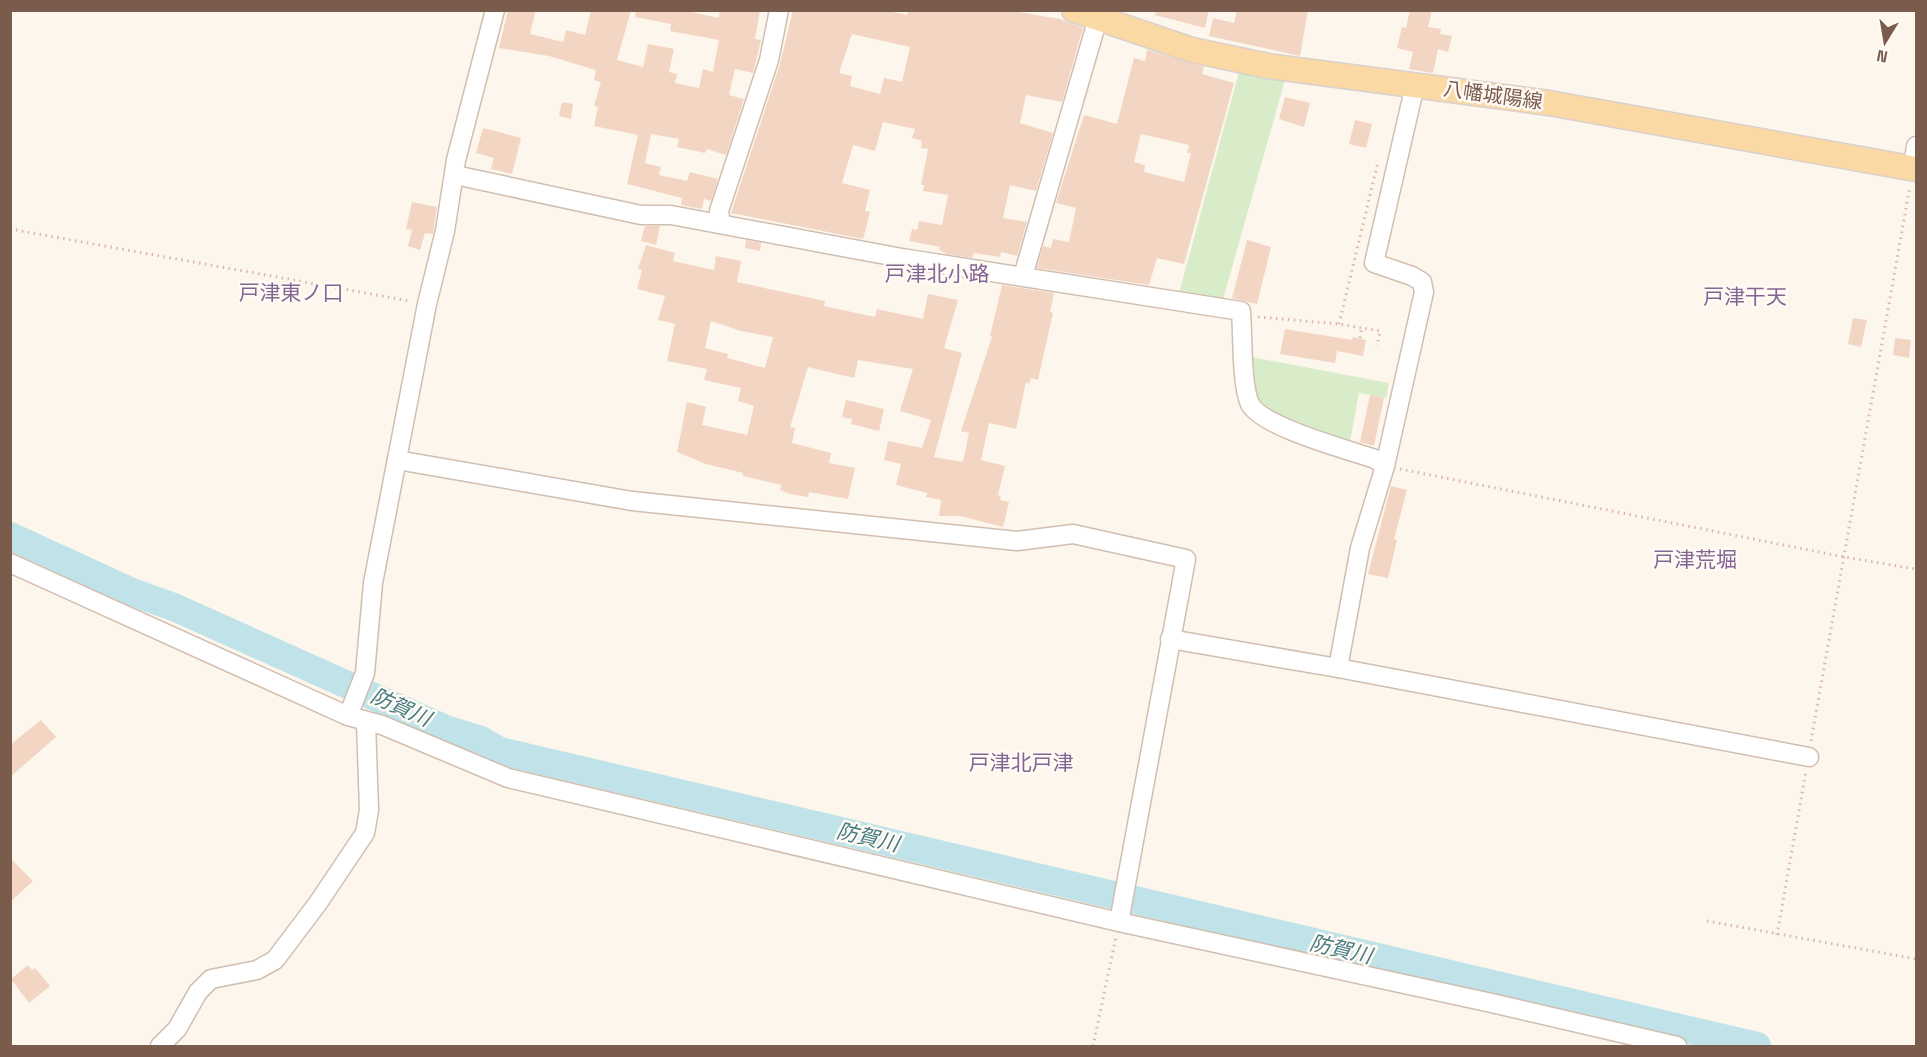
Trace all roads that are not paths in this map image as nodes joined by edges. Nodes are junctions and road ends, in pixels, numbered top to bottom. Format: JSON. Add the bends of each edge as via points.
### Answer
{"nodes":[{"id":1,"x":495,"y":10,"type":"edge"},
{"id":2,"x":779,"y":10,"type":"edge"},
{"id":3,"x":1074,"y":10,"type":"edge"},
{"id":4,"x":1098,"y":18,"type":"junction"},
{"id":5,"x":1126,"y":19,"type":"edge"},
{"id":6,"x":1416,"y":85,"type":"junction"},
{"id":7,"x":1915,"y":161,"type":"edge"},
{"id":8,"x":455,"y":175,"type":"junction"},
{"id":9,"x":721,"y":224,"type":"junction"},
{"id":10,"x":1023,"y":276,"type":"junction"},
{"id":11,"x":397,"y":460,"type":"junction"},
{"id":12,"x":1385,"y":466,"type":"junction"},
{"id":13,"x":10,"y":563,"type":"edge"},
{"id":14,"x":1170,"y":639,"type":"junction"},
{"id":15,"x":1338,"y":668,"type":"junction"},
{"id":16,"x":350,"y":712,"type":"junction"},
{"id":17,"x":366,"y":722,"type":"junction"},
{"id":18,"x":1809,"y":757,"type":"road end"},
{"id":19,"x":1119,"y":922,"type":"junction"},
{"id":20,"x":160,"y":1047,"type":"edge"},
{"id":21,"x":1677,"y":1047,"type":"edge"}],
"edges":[{"from":1,"to":8,"type":"street"},
{"from":2,"to":9,"type":"street","via":[[769,60],[719,211]]},
{"from":3,"to":4,"type":"main road","name":"八幡城陽線"},
{"from":4,"to":5,"type":"main road","name":"八幡城陽線"},
{"from":4,"to":10,"type":"street"},
{"from":5,"to":6,"type":"main road","name":"八幡城陽線","via":[[1192,50],[1268,66]]},
{"from":6,"to":7,"type":"main road","name":"八幡城陽線"},
{"from":6,"to":12,"type":"street","via":[[1374,263],[1412,276],[1422,282],[1424,292]]},
{"from":8,"to":9,"type":"street","via":[[640,215],[671,215]]},
{"from":8,"to":11,"type":"street"},
{"from":9,"to":10,"type":"street"},
{"from":10,"to":12,"type":"street","via":[[1240,311],[1247,393],[1257,414]]},
{"from":11,"to":14,"type":"street","via":[[632,501],[1017,541],[1073,534],[1186,559]]},
{"from":11,"to":16,"type":"street","via":[[373,583],[365,673]]},
{"from":12,"to":15,"type":"street","via":[[1360,548]]},
{"from":13,"to":16,"type":"street"},
{"from":14,"to":15,"type":"street"},
{"from":14,"to":19,"type":"street"},
{"from":15,"to":18,"type":"street"},
{"from":16,"to":17,"type":"street"},
{"from":17,"to":19,"type":"street","via":[[382,725],[508,778]]},
{"from":17,"to":20,"type":"street","via":[[369,810],[365,833],[275,960],[257,970],[211,979]]},
{"from":19,"to":21,"type":"street"}]}
